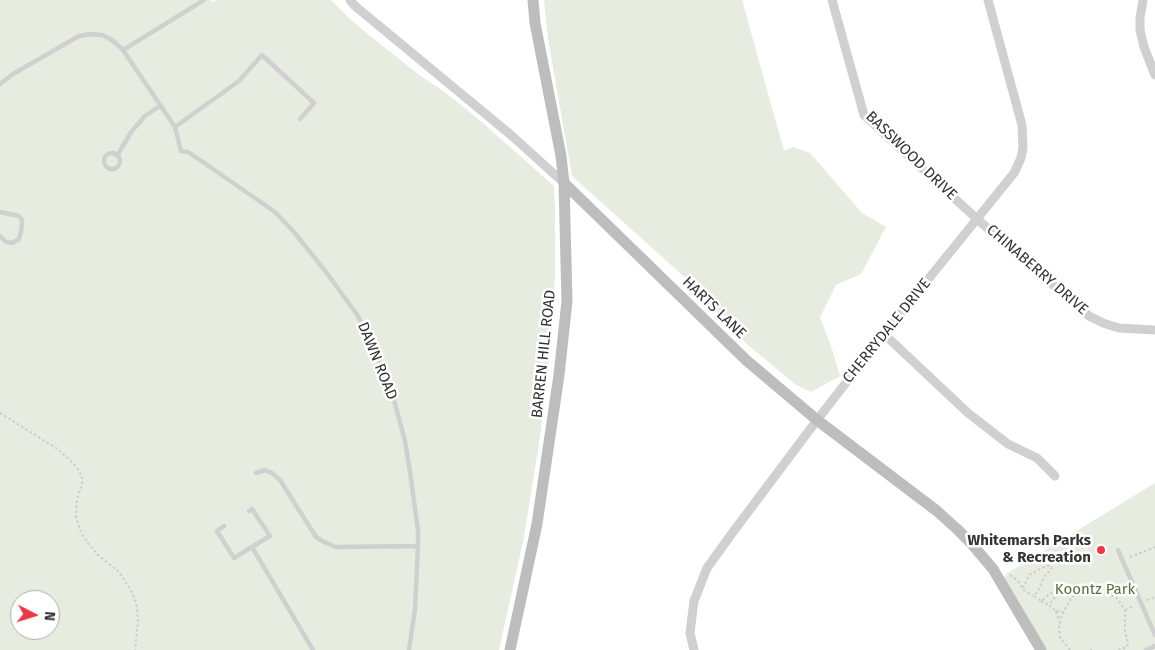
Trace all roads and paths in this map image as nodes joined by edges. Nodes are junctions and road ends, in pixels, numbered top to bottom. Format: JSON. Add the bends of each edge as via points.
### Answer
{"nodes":[{"id":1,"x":204,"y":0,"type":"edge"},
{"id":2,"x":350,"y":0,"type":"edge"},
{"id":3,"x":534,"y":0,"type":"edge"},
{"id":4,"x":832,"y":0,"type":"edge"},
{"id":5,"x":988,"y":0,"type":"edge"},
{"id":6,"x":1143,"y":0,"type":"edge"},
{"id":7,"x":123,"y":50,"type":"junction"},
{"id":8,"x":1155,"y":75,"type":"edge"},
{"id":9,"x":0,"y":84,"type":"edge"},
{"id":10,"x":160,"y":106,"type":"junction"},
{"id":11,"x":300,"y":119,"type":"dead end"},
{"id":12,"x":175,"y":127,"type":"junction"},
{"id":13,"x":117,"y":156,"type":"dead end"},
{"id":14,"x":564,"y":183,"type":"junction"},
{"id":15,"x":0,"y":212,"type":"edge"},
{"id":16,"x":977,"y":219,"type":"junction"},
{"id":17,"x":0,"y":236,"type":"edge"},
{"id":18,"x":1155,"y":330,"type":"edge"},
{"id":19,"x":884,"y":334,"type":"junction"},
{"id":20,"x":0,"y":413,"type":"edge"},
{"id":21,"x":817,"y":420,"type":"junction"},
{"id":22,"x":256,"y":473,"type":"dead end"},
{"id":23,"x":1055,"y":476,"type":"dead end"},
{"id":24,"x":249,"y":511,"type":"dead end"},
{"id":25,"x":224,"y":526,"type":"dead end"},
{"id":26,"x":418,"y":546,"type":"junction"},
{"id":27,"x":252,"y":547,"type":"junction"},
{"id":28,"x":1155,"y":547,"type":"edge"},
{"id":29,"x":1118,"y":550,"type":"dead end"},
{"id":30,"x":1123,"y":560,"type":"junction"},
{"id":31,"x":1006,"y":571,"type":"dead end"},
{"id":32,"x":1022,"y":588,"type":"junction"},
{"id":33,"x":1034,"y":596,"type":"junction"},
{"id":34,"x":1155,"y":597,"type":"edge"},
{"id":35,"x":1041,"y":601,"type":"junction"},
{"id":36,"x":1145,"y":601,"type":"dead end"},
{"id":37,"x":1049,"y":605,"type":"junction"},
{"id":38,"x":1136,"y":605,"type":"dead end"},
{"id":39,"x":1125,"y":610,"type":"junction"},
{"id":40,"x":1056,"y":611,"type":"junction"},
{"id":41,"x":1063,"y":612,"type":"junction"},
{"id":42,"x":1060,"y":622,"type":"junction"},
{"id":43,"x":1155,"y":635,"type":"edge"},
{"id":44,"x":1155,"y":646,"type":"edge"},
{"id":45,"x":135,"y":650,"type":"edge"},
{"id":46,"x":313,"y":650,"type":"edge"},
{"id":47,"x":409,"y":650,"type":"edge"},
{"id":48,"x":510,"y":650,"type":"edge"},
{"id":49,"x":694,"y":650,"type":"edge"},
{"id":50,"x":1041,"y":650,"type":"edge"},
{"id":51,"x":1070,"y":650,"type":"edge"},
{"id":52,"x":1090,"y":650,"type":"edge"},
{"id":53,"x":1094,"y":650,"type":"edge"},
{"id":54,"x":1118,"y":650,"type":"edge"},
{"id":55,"x":1146,"y":650,"type":"edge"}],
"edges":[{"from":1,"to":7,"type":"lane"},
{"from":2,"to":14,"type":"street","name":"HARTS LANE","via":[[511,134]]},
{"from":3,"to":14,"type":"street","name":"BARREN HILL ROAD"},
{"from":4,"to":16,"type":"street","name":"BASSWOOD DRIVE","via":[[864,115]]},
{"from":5,"to":16,"type":"street","name":"CHERRYDALE DRIVE","via":[[1022,125],[1023,148],[1014,173]]},
{"from":6,"to":8,"type":"street","via":[[1140,30]]},
{"from":7,"to":9,"type":"lane","via":[[102,36],[79,36]]},
{"from":7,"to":10,"type":"lane"},
{"from":10,"to":12,"type":"lane"},
{"from":10,"to":13,"type":"lane","via":[[145,116],[131,132]]},
{"from":11,"to":12,"type":"lane","via":[[314,103],[262,55],[239,81]]},
{"from":12,"to":26,"type":"lane","name":"DAWN ROAD","via":[[181,151],[188,152],[275,212],[358,316],[380,362],[405,441]]},
{"from":14,"to":21,"type":"street","name":"HARTS LANE","via":[[746,360]]},
{"from":14,"to":48,"type":"street","name":"BARREN HILL ROAD","via":[[567,301],[559,375],[537,524]]},
{"from":15,"to":17,"type":"lane","via":[[19,216],[22,220],[19,239],[12,243]]},
{"from":16,"to":18,"type":"street","name":"CHINABERRY DRIVE","via":[[1089,316],[1119,328]]},
{"from":16,"to":19,"type":"street","name":"CHERRYDALE DRIVE"},
{"from":19,"to":21,"type":"street","name":"CHERRYDALE DRIVE"},
{"from":19,"to":23,"type":"street","via":[[968,413],[1008,444],[1037,458]]},
{"from":20,"to":45,"type":"path","via":[[56,448],[82,476],[76,516],[81,533],[119,572],[132,592],[138,621]]},
{"from":21,"to":49,"type":"street","name":"CHERRYDALE DRIVE","via":[[707,568],[694,601],[690,633]]},
{"from":21,"to":50,"type":"street","name":"HARTS LANE","via":[[937,511],[972,543],[993,569]]},
{"from":22,"to":26,"type":"lane","via":[[265,470],[280,480],[316,537],[324,542],[336,547]]},
{"from":24,"to":27,"type":"lane","via":[[252,508],[270,536]]},
{"from":25,"to":27,"type":"lane","via":[[217,532],[234,558]]},
{"from":26,"to":47,"type":"lane","name":"DAWN ROAD"},
{"from":27,"to":46,"type":"lane"},
{"from":28,"to":30,"type":"path"},
{"from":29,"to":30,"type":"lane"},
{"from":30,"to":43,"type":"lane"},
{"from":31,"to":32,"type":"path"},
{"from":32,"to":33,"type":"path"},
{"from":32,"to":33,"type":"path","via":[[1029,575],[1050,566],[1052,568]]},
{"from":33,"to":35,"type":"path"},
{"from":34,"to":36,"type":"path"},
{"from":35,"to":37,"type":"path"},
{"from":35,"to":37,"type":"path","via":[[1056,590],[1057,594]]},
{"from":37,"to":40,"type":"path"},
{"from":38,"to":39,"type":"path"},
{"from":39,"to":41,"type":"path","via":[[1116,597],[1104,594],[1074,596]]},
{"from":39,"to":54,"type":"path","via":[[1128,644]]},
{"from":40,"to":41,"type":"path"},
{"from":40,"to":42,"type":"path"},
{"from":41,"to":42,"type":"path"},
{"from":42,"to":51,"type":"path","via":[[1060,636]]},
{"from":44,"to":55,"type":"lane"},
{"from":52,"to":53,"type":"path"}]}
